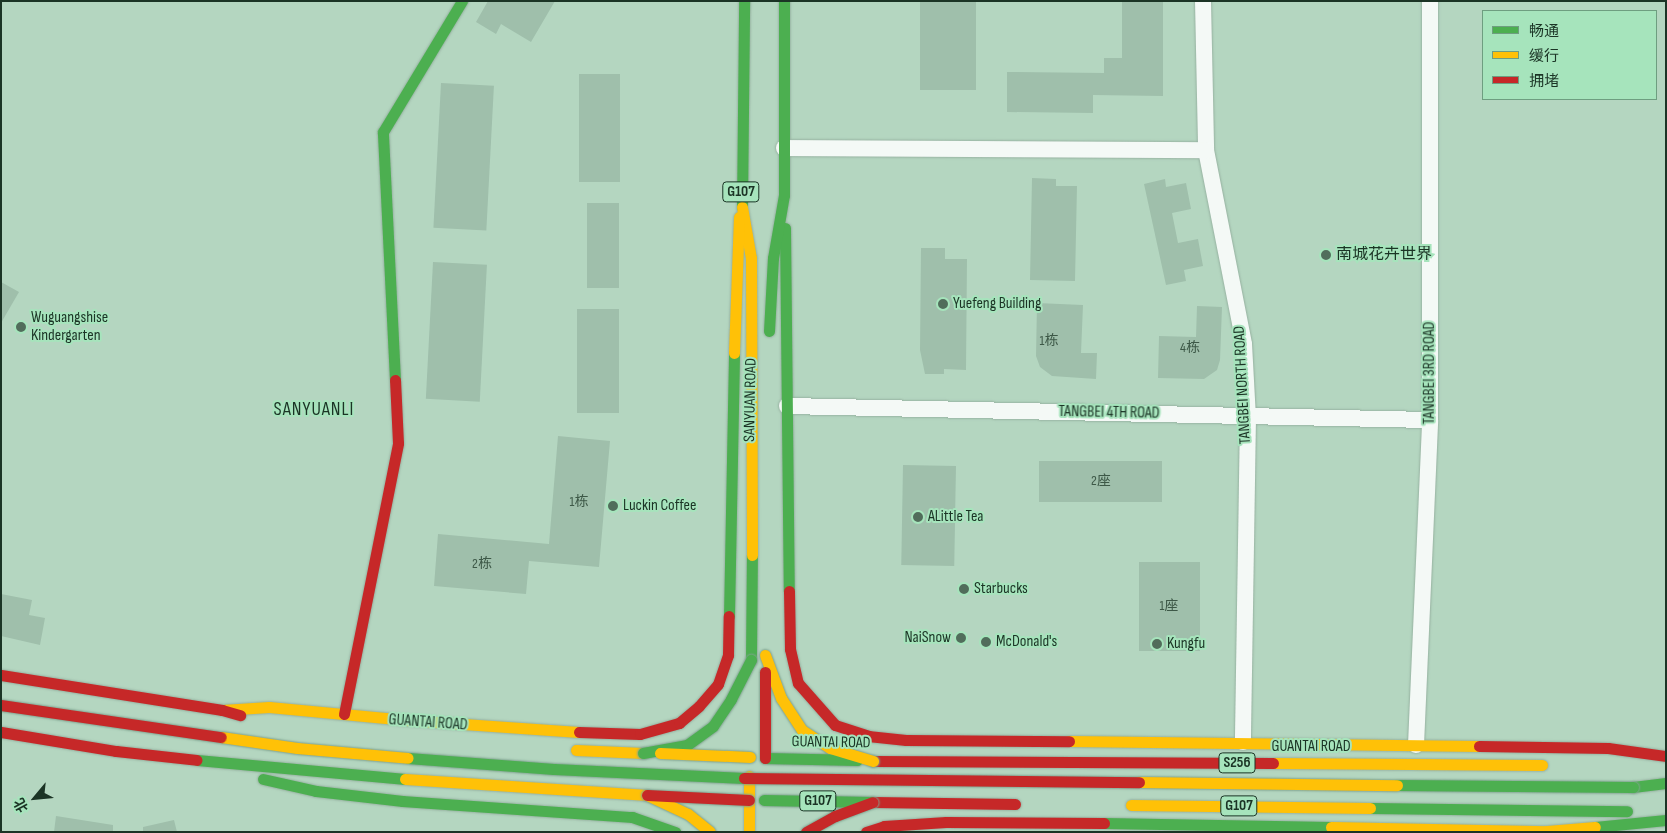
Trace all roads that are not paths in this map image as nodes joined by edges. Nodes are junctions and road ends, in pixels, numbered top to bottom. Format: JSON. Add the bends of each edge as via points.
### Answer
{"nodes":[{"id":1,"x":462,"y":1,"type":"edge"},
{"id":2,"x":744,"y":1,"type":"edge"},
{"id":3,"x":784,"y":1,"type":"edge"},
{"id":4,"x":1203,"y":1,"type":"edge"},
{"id":5,"x":1430,"y":1,"type":"edge"},
{"id":6,"x":784,"y":148,"type":"junction"},
{"id":7,"x":1206,"y":150,"type":"junction"},
{"id":8,"x":784,"y":195,"type":"junction"},
{"id":9,"x":741,"y":199,"type":"junction"},
{"id":10,"x":769,"y":343,"type":"dead end"},
{"id":11,"x":787,"y":406,"type":"junction"},
{"id":12,"x":1248,"y":417,"type":"junction"},
{"id":13,"x":1430,"y":420,"type":"junction"},
{"id":14,"x":751,"y":660,"type":"junction"},
{"id":15,"x":1,"y":675,"type":"edge"},
{"id":16,"x":751,"y":688,"type":"dead end"},
{"id":17,"x":1,"y":705,"type":"edge"},
{"id":18,"x":815,"y":705,"type":"junction"},
{"id":19,"x":699,"y":706,"type":"junction"},
{"id":20,"x":222,"y":710,"type":"junction"},
{"id":21,"x":344,"y":714,"type":"junction"},
{"id":22,"x":258,"y":720,"type":"dead end"},
{"id":23,"x":1,"y":732,"type":"edge"},
{"id":24,"x":750,"y":742,"type":"dead end"},
{"id":25,"x":1242,"y":742,"type":"junction"},
{"id":26,"x":1416,"y":745,"type":"junction"},
{"id":27,"x":568,"y":749,"type":"dead end"},
{"id":28,"x":643,"y":753,"type":"junction"},
{"id":29,"x":1666,"y":756,"type":"edge"},
{"id":30,"x":750,"y":757,"type":"junction"},
{"id":31,"x":765,"y":758,"type":"junction"},
{"id":32,"x":873,"y":760,"type":"junction"},
{"id":33,"x":218,"y":762,"type":"junction"},
{"id":34,"x":1666,"y":762,"type":"edge"},
{"id":35,"x":1629,"y":764,"type":"dead end"},
{"id":36,"x":1553,"y":765,"type":"dead end"},
{"id":37,"x":1666,"y":783,"type":"edge"},
{"id":38,"x":1633,"y":787,"type":"junction"},
{"id":39,"x":1666,"y":790,"type":"edge"},
{"id":40,"x":646,"y":795,"type":"junction"},
{"id":41,"x":749,"y":800,"type":"junction"},
{"id":42,"x":873,"y":802,"type":"junction"},
{"id":43,"x":1024,"y":804,"type":"dead end"},
{"id":44,"x":764,"y":805,"type":"junction"},
{"id":45,"x":1120,"y":805,"type":"dead end"},
{"id":46,"x":1666,"y":814,"type":"edge"},
{"id":47,"x":1666,"y":820,"type":"edge"},
{"id":48,"x":675,"y":832,"type":"edge"},
{"id":49,"x":683,"y":832,"type":"edge"},
{"id":50,"x":710,"y":832,"type":"edge"},
{"id":51,"x":749,"y":832,"type":"edge"},
{"id":52,"x":806,"y":832,"type":"edge"},
{"id":53,"x":834,"y":832,"type":"edge"},
{"id":54,"x":866,"y":832,"type":"edge"}],
"edges":[{"from":1,"to":21,"type":"main road","via":[[383,132],[398,443]]},
{"from":2,"to":9,"type":"main road","name":"SANYUAN ROAD","number":"G107"},
{"from":3,"to":6,"type":"main road","name":"SANYUAN ROAD","number":"G107"},
{"from":4,"to":7,"type":"street","name":"TANGBEI NORTH ROAD"},
{"from":5,"to":13,"type":"street","name":"TANGBEI 3RD ROAD"},
{"from":6,"to":7,"type":"street"},
{"from":6,"to":8,"type":"main road","name":"SANYUAN ROAD","number":"G107"},
{"from":7,"to":12,"type":"street","name":"TANGBEI NORTH ROAD","via":[[1244,344]]},
{"from":8,"to":10,"type":"main road","name":"SANYUAN ROAD","number":"G107","via":[[773,258]]},
{"from":8,"to":11,"type":"main road"},
{"from":9,"to":14,"type":"main road","name":"SANYUAN ROAD","number":"G107","via":[[751,258]]},
{"from":9,"to":19,"type":"main road","via":[[736,257],[728,655],[718,684]]},
{"from":11,"to":12,"type":"street","name":"TANGBEI 4TH ROAD"},
{"from":11,"to":18,"type":"main road","via":[[790,649],[798,683]]},
{"from":12,"to":13,"type":"street","name":"TANGBEI 4TH ROAD"},
{"from":12,"to":25,"type":"street","name":"TANGBEI NORTH ROAD"},
{"from":13,"to":26,"type":"street","name":"TANGBEI 3RD ROAD"},
{"from":14,"to":16,"type":"main road","name":"SANYUAN ROAD","number":"G107"},
{"from":14,"to":28,"type":"main road","bridge":true,"via":[[713,726],[688,745]]},
{"from":15,"to":20,"type":"main road"},
{"from":17,"to":38,"type":"main road","bridge":true,"via":[[297,748],[554,769],[767,779]]},
{"from":18,"to":19,"type":"main road","via":[[787,690],[757,685],[726,691]]},
{"from":18,"to":25,"type":"main road","via":[[835,725],[868,736],[906,740]]},
{"from":18,"to":53,"type":"main road","via":[[836,727],[848,754],[851,784],[845,814]]},
{"from":19,"to":21,"type":"main road","via":[[679,723],[640,734]]},
{"from":19,"to":49,"type":"main road","via":[[679,729],[667,757],[665,788],[673,817]]},
{"from":20,"to":21,"type":"main road","via":[[269,707]]},
{"from":20,"to":22,"type":"main road"},
{"from":23,"to":33,"type":"main road","via":[[116,751]]},
{"from":24,"to":30,"type":"main road"},
{"from":25,"to":26,"type":"main road"},
{"from":26,"to":29,"type":"main road","via":[[1608,748]]},
{"from":27,"to":28,"type":"main road","name":"GUANTAI ROAD"},
{"from":28,"to":30,"type":"main road","name":"GUANTAI ROAD","bridge":true},
{"from":30,"to":31,"type":"main road","name":"GUANTAI ROAD"},
{"from":30,"to":41,"type":"main road","bridge":true},
{"from":31,"to":32,"type":"main road","name":"GUANTAI ROAD","bridge":true},
{"from":31,"to":32,"type":"main road","bridge":true,"via":[[765,650],[781,698],[802,730],[830,748]]},
{"from":31,"to":44,"type":"main road","bridge":true},
{"from":32,"to":36,"type":"main road","name":"GUANTAI ROAD","number":"S256"},
{"from":33,"to":40,"type":"main road","via":[[398,779]]},
{"from":33,"to":48,"type":"main road","via":[[269,782],[316,791],[483,808],[632,817]]},
{"from":34,"to":35,"type":"main road"},
{"from":37,"to":38,"type":"main road"},
{"from":38,"to":39,"type":"main road"},
{"from":40,"to":41,"type":"main road","bridge":true},
{"from":40,"to":50,"type":"main road","bridge":true,"via":[[688,814]]},
{"from":41,"to":44,"type":"main road"},
{"from":41,"to":51,"type":"main road"},
{"from":42,"to":43,"type":"main road","number":"G107"},
{"from":42,"to":44,"type":"main road","number":"G107","bridge":true},
{"from":42,"to":52,"type":"main road","bridge":true,"via":[[835,816]]},
{"from":45,"to":46,"type":"main road","number":"G107","via":[[1606,809]]},
{"from":47,"to":54,"type":"main road","via":[[1546,831],[946,822],[884,826]]}]}
